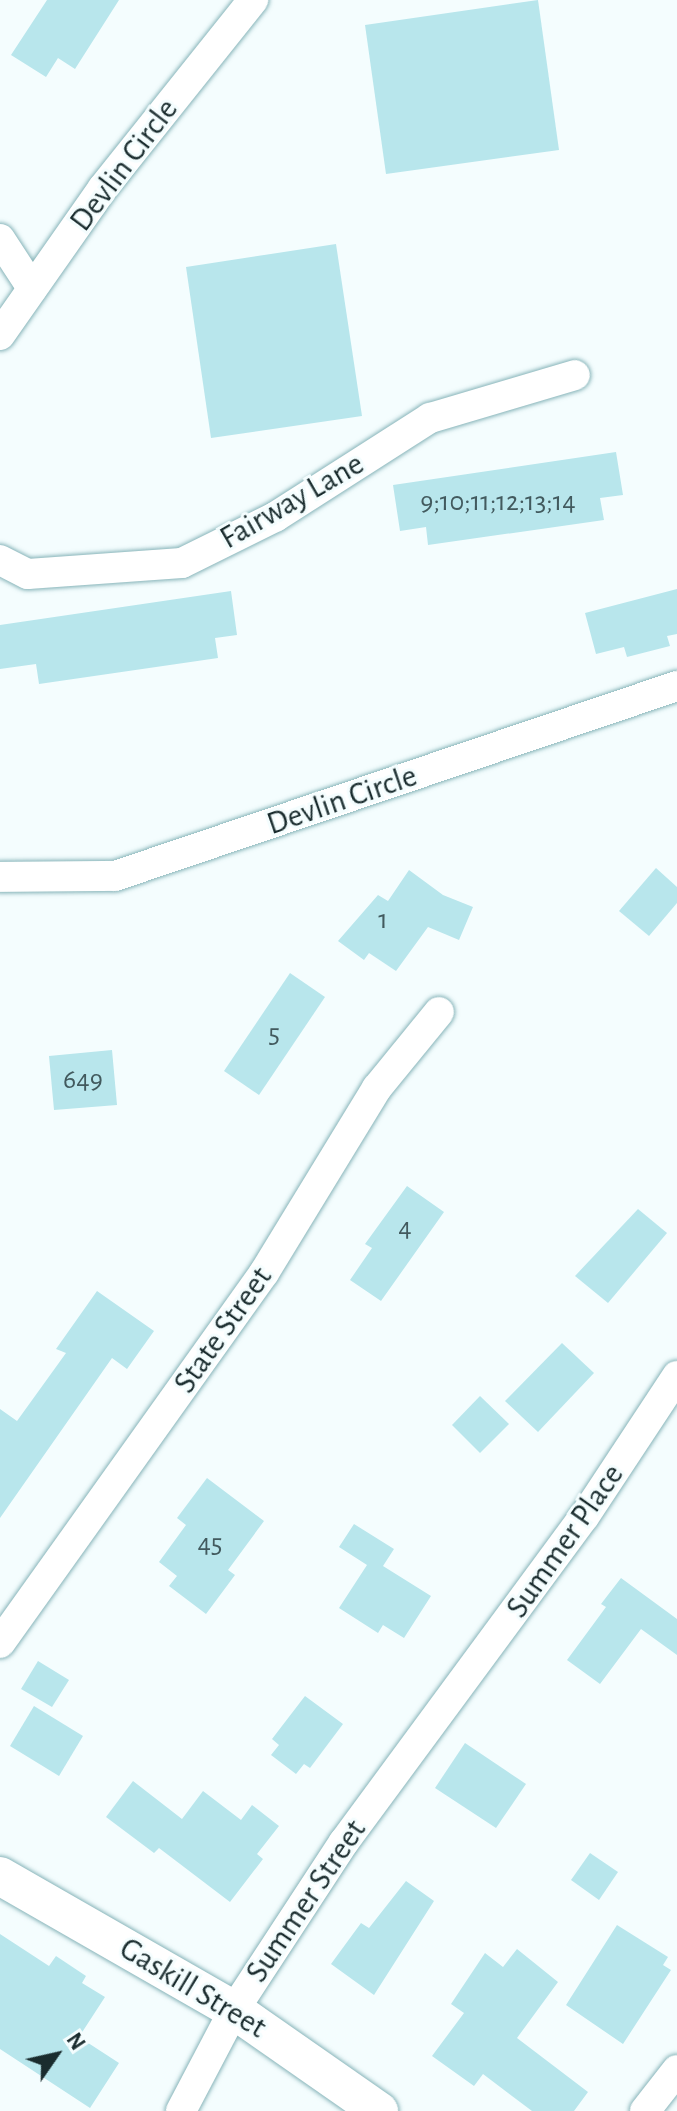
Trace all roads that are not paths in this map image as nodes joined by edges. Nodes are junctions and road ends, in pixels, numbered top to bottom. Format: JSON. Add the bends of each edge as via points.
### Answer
{"nodes":[{"id":1,"x":253,"y":0,"type":"edge"},
{"id":2,"x":0,"y":239,"type":"edge"},
{"id":3,"x":32,"y":288,"type":"junction"},
{"id":4,"x":0,"y":335,"type":"edge"},
{"id":5,"x":575,"y":375,"type":"dead end"},
{"id":6,"x":0,"y":560,"type":"edge"},
{"id":7,"x":677,"y":686,"type":"edge"},
{"id":8,"x":0,"y":877,"type":"edge"},
{"id":9,"x":439,"y":1012,"type":"dead end"},
{"id":10,"x":677,"y":1376,"type":"edge"},
{"id":11,"x":0,"y":1643,"type":"edge"},
{"id":12,"x":450,"y":1703,"type":"joint"},
{"id":13,"x":0,"y":1876,"type":"edge"},
{"id":14,"x":234,"y":2010,"type":"junction"},
{"id":15,"x":677,"y":2070,"type":"edge"},
{"id":16,"x":181,"y":2111,"type":"edge"},
{"id":17,"x":379,"y":2111,"type":"edge"},
{"id":18,"x":645,"y":2111,"type":"edge"}],
"edges":[{"from":1,"to":3,"type":"street","name":"Devlin Circle","via":[[103,188]]},
{"from":2,"to":3,"type":"street"},
{"from":3,"to":4,"type":"street","name":"Devlin Circle"},
{"from":5,"to":6,"type":"street","name":"Fairway Lane","via":[[430,418],[275,517],[182,563],[28,574]]},
{"from":7,"to":8,"type":"street","name":"Devlin Circle","via":[[115,876]]},
{"from":9,"to":11,"type":"street","name":"State Street","via":[[377,1088],[264,1273]]},
{"from":10,"to":12,"type":"street","name":"Summer Place"},
{"from":12,"to":14,"type":"street","name":"Summer Street","via":[[344,1842]]},
{"from":13,"to":14,"type":"street","name":"Gaskill Street"},
{"from":14,"to":16,"type":"street","name":"Summer Street"},
{"from":14,"to":17,"type":"street","name":"Gaskill Street"},
{"from":15,"to":18,"type":"street"}]}
